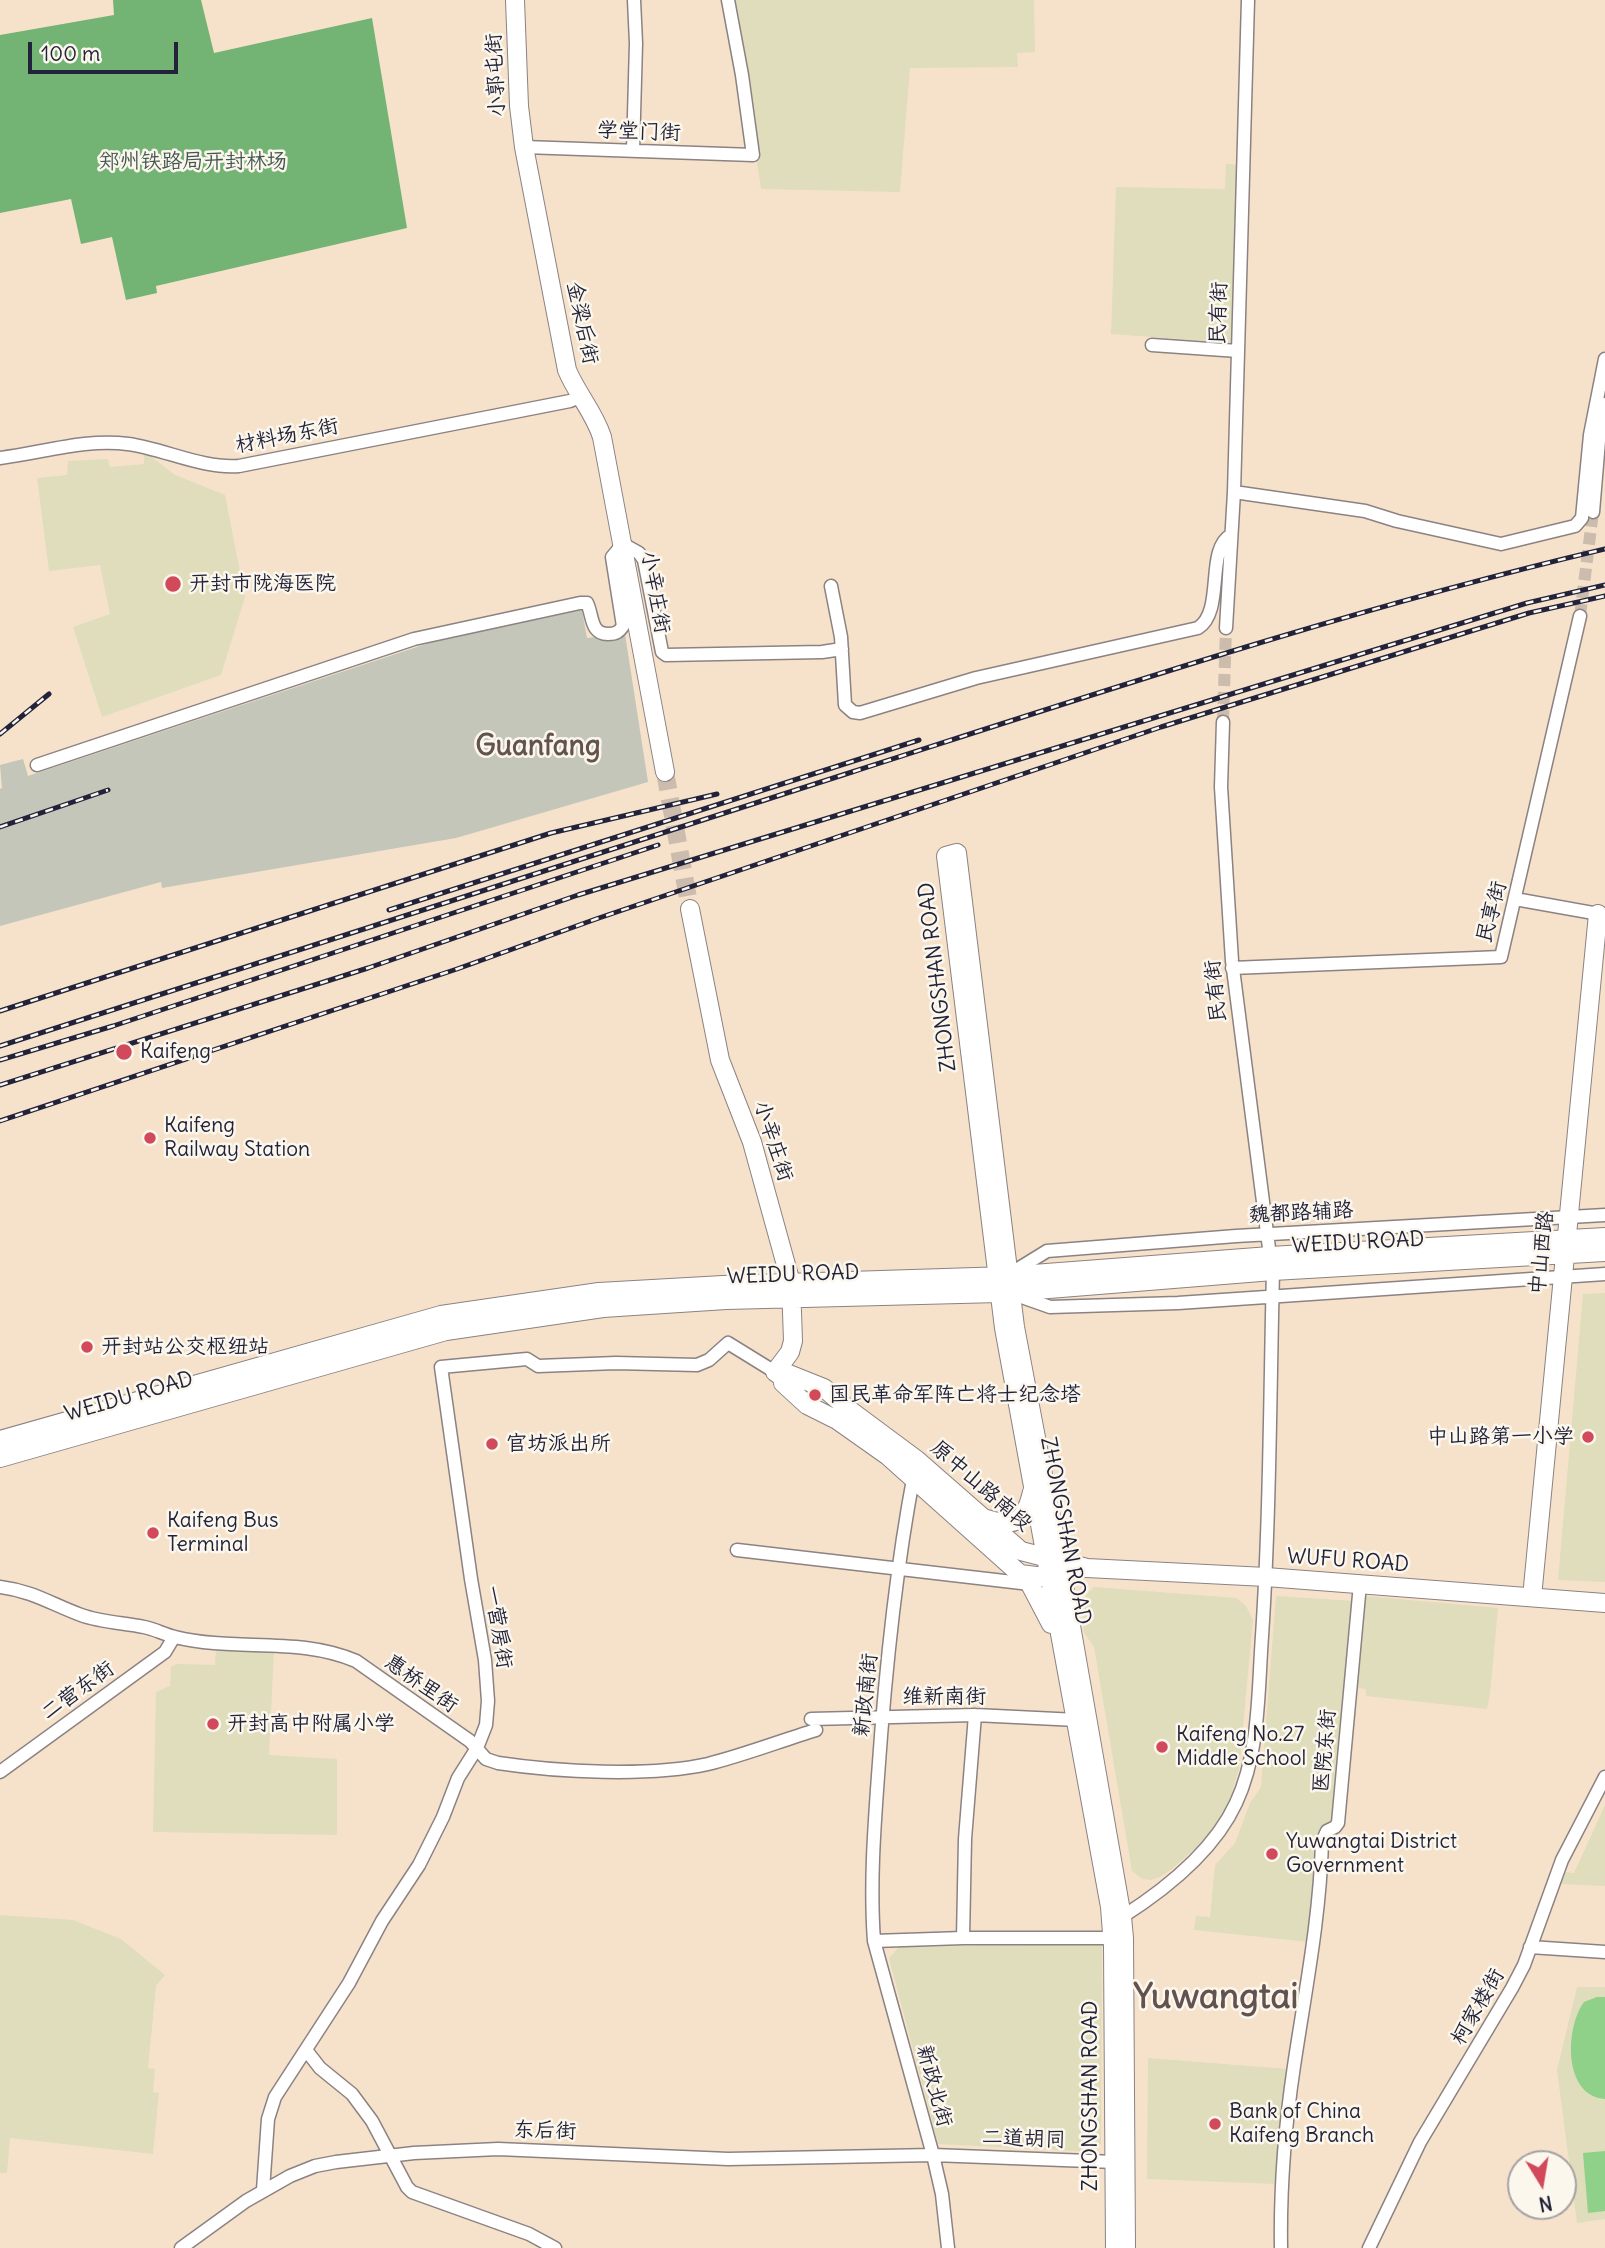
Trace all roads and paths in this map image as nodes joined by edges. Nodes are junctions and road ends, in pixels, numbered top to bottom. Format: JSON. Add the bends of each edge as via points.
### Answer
{"nodes":[{"id":1,"x":515,"y":0,"type":"edge"},
{"id":2,"x":634,"y":0,"type":"edge"},
{"id":3,"x":729,"y":0,"type":"edge"},
{"id":4,"x":1248,"y":0,"type":"edge"},
{"id":5,"x":524,"y":147,"type":"junction"},
{"id":6,"x":633,"y":151,"type":"junction"},
{"id":7,"x":1152,"y":345,"type":"dead end"},
{"id":8,"x":1238,"y":351,"type":"junction"},
{"id":9,"x":1605,"y":359,"type":"edge"},
{"id":10,"x":580,"y":397,"type":"junction"},
{"id":11,"x":1605,"y":404,"type":"edge"},
{"id":12,"x":0,"y":458,"type":"edge"},
{"id":13,"x":1234,"y":492,"type":"junction"},
{"id":14,"x":1593,"y":512,"type":"tunnel mouth"},
{"id":15,"x":1231,"y":535,"type":"junction"},
{"id":16,"x":623,"y":544,"type":"junction"},
{"id":17,"x":831,"y":586,"type":"dead end"},
{"id":18,"x":1580,"y":616,"type":"tunnel mouth"},
{"id":19,"x":1226,"y":628,"type":"tunnel mouth"},
{"id":20,"x":842,"y":649,"type":"junction"},
{"id":21,"x":1223,"y":722,"type":"tunnel mouth"},
{"id":22,"x":37,"y":765,"type":"dead end"},
{"id":23,"x":665,"y":772,"type":"tunnel mouth"},
{"id":24,"x":1516,"y":900,"type":"junction"},
{"id":25,"x":690,"y":909,"type":"tunnel mouth"},
{"id":26,"x":1602,"y":914,"type":"edge"},
{"id":27,"x":1232,"y":968,"type":"junction"},
{"id":28,"x":1605,"y":1215,"type":"edge"},
{"id":29,"x":1569,"y":1217,"type":"junction"},
{"id":30,"x":1268,"y":1234,"type":"junction"},
{"id":31,"x":1605,"y":1237,"type":"edge"},
{"id":32,"x":1566,"y":1247,"type":"junction"},
{"id":33,"x":1605,"y":1252,"type":"edge"},
{"id":34,"x":1271,"y":1263,"type":"junction"},
{"id":35,"x":1605,"y":1274,"type":"edge"},
{"id":36,"x":1563,"y":1276,"type":"junction"},
{"id":37,"x":1003,"y":1284,"type":"junction"},
{"id":38,"x":791,"y":1290,"type":"junction"},
{"id":39,"x":1272,"y":1296,"type":"junction"},
{"id":40,"x":780,"y":1376,"type":"junction"},
{"id":41,"x":0,"y":1440,"type":"edge"},
{"id":42,"x":0,"y":1458,"type":"edge"},
{"id":43,"x":915,"y":1469,"type":"junction"},
{"id":44,"x":1033,"y":1486,"type":"junction"},
{"id":45,"x":987,"y":1519,"type":"junction"},
{"id":46,"x":737,"y":1550,"type":"dead end"},
{"id":47,"x":898,"y":1569,"type":"junction"},
{"id":48,"x":1087,"y":1569,"type":"joint"},
{"id":49,"x":1054,"y":1570,"type":"junction"},
{"id":50,"x":1266,"y":1577,"type":"junction"},
{"id":51,"x":1025,"y":1579,"type":"junction"},
{"id":52,"x":1360,"y":1584,"type":"junction"},
{"id":53,"x":0,"y":1587,"type":"edge"},
{"id":54,"x":1532,"y":1597,"type":"junction"},
{"id":55,"x":1605,"y":1603,"type":"edge"},
{"id":56,"x":174,"y":1637,"type":"junction"},
{"id":57,"x":1067,"y":1665,"type":"junction"},
{"id":58,"x":975,"y":1715,"type":"junction"},
{"id":59,"x":882,"y":1716,"type":"junction"},
{"id":60,"x":1077,"y":1720,"type":"junction"},
{"id":61,"x":813,"y":1724,"type":"joint"},
{"id":62,"x":477,"y":1748,"type":"junction"},
{"id":63,"x":0,"y":1772,"type":"edge"},
{"id":64,"x":1605,"y":1777,"type":"edge"},
{"id":65,"x":1122,"y":1917,"type":"junction"},
{"id":66,"x":963,"y":1938,"type":"junction"},
{"id":67,"x":1113,"y":1938,"type":"junction"},
{"id":68,"x":874,"y":1939,"type":"junction"},
{"id":69,"x":1530,"y":1947,"type":"junction"},
{"id":70,"x":1605,"y":1952,"type":"edge"},
{"id":71,"x":306,"y":2050,"type":"junction"},
{"id":72,"x":390,"y":2155,"type":"junction"},
{"id":73,"x":933,"y":2155,"type":"junction"},
{"id":74,"x":1115,"y":2162,"type":"junction"},
{"id":75,"x":263,"y":2190,"type":"junction"},
{"id":76,"x":181,"y":2248,"type":"edge"},
{"id":77,"x":555,"y":2248,"type":"edge"},
{"id":78,"x":948,"y":2248,"type":"edge"},
{"id":79,"x":1115,"y":2248,"type":"edge"},
{"id":80,"x":1126,"y":2248,"type":"edge"},
{"id":81,"x":1281,"y":2248,"type":"edge"},
{"id":82,"x":1369,"y":2248,"type":"edge"}],
"edges":[{"from":1,"to":5,"type":"main road","name":"小郭屯街"},
{"from":2,"to":6,"type":"street"},
{"from":3,"to":6,"type":"street","name":"学堂门街","via":[[753,155]]},
{"from":4,"to":8,"type":"street","name":"民有街"},
{"from":5,"to":6,"type":"street","name":"学堂门街"},
{"from":5,"to":10,"type":"main road","name":"金梁后街","via":[[567,370]]},
{"from":7,"to":8,"type":"street"},
{"from":8,"to":13,"type":"street","name":"民有街"},
{"from":9,"to":13,"type":"street","via":[[1590,435],[1582,519],[1575,526],[1500,544],[1365,511]]},
{"from":10,"to":12,"type":"street","name":"材料场东街","via":[[239,466],[216,466],[116,443]]},
{"from":10,"to":16,"type":"main road","name":"金梁后街","via":[[594,414],[602,437]]},
{"from":11,"to":14,"type":"street"},
{"from":13,"to":15,"type":"street","name":"民有街"},
{"from":15,"to":19,"type":"street","name":"民有街"},
{"from":15,"to":20,"type":"street","via":[[1222,544],[1209,616],[1198,628],[976,678],[860,713],[845,705]]},
{"from":16,"to":20,"type":"street","via":[[644,560],[666,654]]},
{"from":16,"to":22,"type":"street","via":[[612,557],[623,626],[615,633],[598,632],[587,603],[580,603],[425,636]]},
{"from":16,"to":23,"type":"main road","name":"小辛庄街"},
{"from":17,"to":20,"type":"street"},
{"from":18,"to":24,"type":"street","name":"民享街"},
{"from":21,"to":27,"type":"street","name":"民有街","via":[[1221,787]]},
{"from":24,"to":26,"type":"street"},
{"from":24,"to":27,"type":"street","name":"民享街","via":[[1501,957]]},
{"from":25,"to":38,"type":"main road","name":"小辛庄街","via":[[720,1060],[752,1142]]},
{"from":26,"to":29,"type":"main road","name":"中山西路"},
{"from":27,"to":30,"type":"street","name":"民有街"},
{"from":28,"to":29,"type":"street","name":"魏都路辅路"},
{"from":29,"to":30,"type":"street","name":"魏都路辅路"},
{"from":29,"to":32,"type":"main road","name":"中山西路"},
{"from":30,"to":34,"type":"street","name":"民有街"},
{"from":30,"to":37,"type":"street","name":"魏都路辅路","via":[[1047,1251]]},
{"from":31,"to":32,"type":"main road","name":"WEIDU ROAD"},
{"from":32,"to":33,"type":"main road","name":"WEIDU ROAD"},
{"from":32,"to":34,"type":"main road","name":"WEIDU ROAD"},
{"from":32,"to":36,"type":"main road","name":"中山西路"},
{"from":34,"to":37,"type":"main road","name":"WEIDU ROAD"},
{"from":34,"to":39,"type":"street","name":"民有街"},
{"from":35,"to":36,"type":"street"},
{"from":36,"to":39,"type":"street"},
{"from":36,"to":54,"type":"main road","name":"中山西路"},
{"from":37,"to":37,"type":"main road","name":"ZHONGSHAN ROAD","via":[[957,853],[946,856]]},
{"from":37,"to":38,"type":"main road","name":"WEIDU ROAD"},
{"from":37,"to":39,"type":"street","via":[[1050,1307]]},
{"from":37,"to":44,"type":"main road","name":"ZHONGSHAN ROAD"},
{"from":37,"to":49,"type":"main road","name":"ZHONGSHAN ROAD"},
{"from":38,"to":40,"type":"main road","name":"小辛庄街","via":[[793,1341]]},
{"from":38,"to":41,"type":"main road","name":"WEIDU ROAD","via":[[599,1292],[441,1315]]},
{"from":38,"to":42,"type":"main road","name":"WEIDU ROAD","via":[[726,1300],[603,1308],[446,1331]]},
{"from":39,"to":50,"type":"street","name":"民有街"},
{"from":40,"to":43,"type":"main road","name":"原中山路南段","via":[[789,1374],[824,1388]]},
{"from":40,"to":62,"type":"street","name":"一营房街","via":[[728,1343],[697,1365],[538,1366],[527,1359],[441,1367],[486,1673],[488,1715]]},
{"from":43,"to":45,"type":"main road","name":"原中山路南段"},
{"from":43,"to":47,"type":"street","name":"新政南街"},
{"from":43,"to":51,"type":"main road","name":"原中山路南段"},
{"from":44,"to":45,"type":"main road","via":[[1024,1516],[1008,1524]]},
{"from":44,"to":49,"type":"main road","name":"ZHONGSHAN ROAD"},
{"from":45,"to":49,"type":"main road","name":"原中山路南段","via":[[1021,1551]]},
{"from":46,"to":47,"type":"street"},
{"from":47,"to":51,"type":"street"},
{"from":47,"to":59,"type":"street","name":"新政南街"},
{"from":48,"to":49,"type":"main road","name":"原中山路南段"},
{"from":48,"to":50,"type":"main road","name":"WUFU ROAD"},
{"from":49,"to":51,"type":"main road","name":"原中山路南段"},
{"from":49,"to":57,"type":"main road","name":"ZHONGSHAN ROAD"},
{"from":49,"to":65,"type":"main road","name":"ZHONGSHAN ROAD"},
{"from":50,"to":52,"type":"main road","name":"WUFU ROAD"},
{"from":50,"to":65,"type":"street","name":"民有街","via":[[1255,1721],[1249,1766],[1236,1803],[1209,1845],[1148,1901]]},
{"from":51,"to":57,"type":"main road","via":[[1045,1610]]},
{"from":52,"to":54,"type":"main road","name":"WUFU ROAD"},
{"from":52,"to":81,"type":"street","name":"医院东街","via":[[1338,1823],[1322,1842],[1317,1917],[1291,2094]]},
{"from":53,"to":56,"type":"street","name":"惠桥里街","via":[[22,1589],[83,1616]]},
{"from":54,"to":55,"type":"main road","name":"WUFU ROAD"},
{"from":56,"to":62,"type":"street","name":"惠桥里街","via":[[296,1645],[340,1654]]},
{"from":56,"to":63,"type":"street","name":"二营东街","via":[[165,1652]]},
{"from":57,"to":60,"type":"main road","name":"ZHONGSHAN ROAD"},
{"from":58,"to":59,"type":"street","name":"维新南街"},
{"from":58,"to":60,"type":"street","name":"维新南街"},
{"from":58,"to":66,"type":"street"},
{"from":59,"to":61,"type":"street","name":"维新南街"},
{"from":59,"to":68,"type":"street","name":"新政南街","via":[[871,1907]]},
{"from":60,"to":67,"type":"main road","name":"ZHONGSHAN ROAD"},
{"from":61,"to":62,"type":"street","name":"惠桥里街","via":[[708,1764],[671,1769],[520,1766],[485,1759]]},
{"from":62,"to":71,"type":"street","name":"一营房街","via":[[458,1778],[419,1865]]},
{"from":64,"to":69,"type":"street","name":"柯家楼街","via":[[1562,1860]]},
{"from":65,"to":80,"type":"main road","name":"ZHONGSHAN ROAD"},
{"from":66,"to":67,"type":"street"},
{"from":66,"to":68,"type":"street"},
{"from":67,"to":74,"type":"main road","name":"ZHONGSHAN ROAD"},
{"from":68,"to":73,"type":"street","name":"新政北街"},
{"from":69,"to":70,"type":"street"},
{"from":69,"to":82,"type":"street","name":"柯家楼街","via":[[1512,1988],[1420,2143]]},
{"from":71,"to":72,"type":"street","via":[[352,2094]]},
{"from":71,"to":75,"type":"street","name":"一营房街","via":[[272,2104]]},
{"from":72,"to":73,"type":"street","name":"东后街","via":[[498,2149],[728,2159]]},
{"from":72,"to":75,"type":"street","name":"东后街","via":[[315,2166]]},
{"from":72,"to":77,"type":"street","via":[[412,2192],[529,2234]]},
{"from":73,"to":74,"type":"street","name":"二道胡同"},
{"from":73,"to":78,"type":"street","name":"新政北街"},
{"from":74,"to":79,"type":"main road","name":"ZHONGSHAN ROAD"},
{"from":75,"to":76,"type":"street","name":"东后街"}]}
